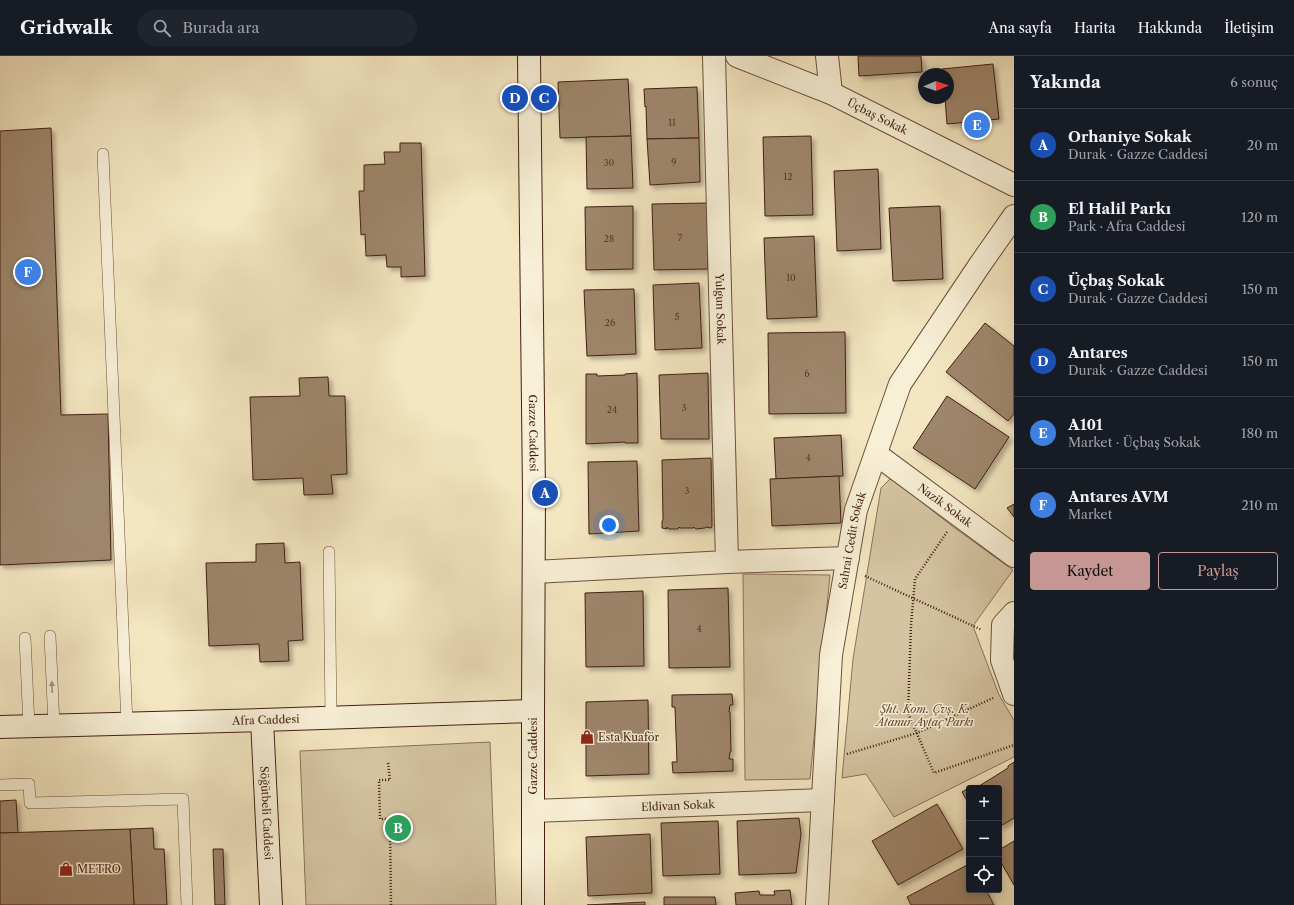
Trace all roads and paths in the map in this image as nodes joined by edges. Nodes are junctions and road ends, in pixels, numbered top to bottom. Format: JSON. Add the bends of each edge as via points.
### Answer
{"nodes":[{"id":1,"x":529,"y":56,"type":"edge"},
{"id":2,"x":714,"y":56,"type":"edge"},
{"id":3,"x":737,"y":56,"type":"edge"},
{"id":4,"x":827,"y":56,"type":"edge"},
{"id":5,"x":831,"y":93,"type":"junction"},
{"id":6,"x":103,"y":154,"type":"dead end"},
{"id":7,"x":1014,"y":185,"type":"edge"},
{"id":8,"x":1014,"y":216,"type":"edge"},
{"id":9,"x":876,"y":454,"type":"junction"},
{"id":10,"x":959,"y":516,"type":"junction"},
{"id":11,"x":329,"y":552,"type":"dead end"},
{"id":12,"x":1014,"y":556,"type":"edge"},
{"id":13,"x":728,"y":562,"type":"junction"},
{"id":14,"x":847,"y":563,"type":"junction"},
{"id":15,"x":534,"y":572,"type":"junction"},
{"id":16,"x":913,"y":598,"type":"junction"},
{"id":17,"x":1014,"y":614,"type":"edge"},
{"id":18,"x":50,"y":636,"type":"dead end"},
{"id":19,"x":25,"y":638,"type":"dead end"},
{"id":20,"x":1003,"y":640,"type":"junction"},
{"id":21,"x":1013,"y":691,"type":"edge"},
{"id":22,"x":533,"y":710,"type":"junction"},
{"id":23,"x":331,"y":718,"type":"junction"},
{"id":24,"x":262,"y":720,"type":"junction"},
{"id":25,"x":127,"y":724,"type":"junction"},
{"id":26,"x":29,"y":726,"type":"junction"},
{"id":27,"x":54,"y":726,"type":"junction"},
{"id":28,"x":0,"y":727,"type":"edge"},
{"id":29,"x":917,"y":733,"type":"junction"},
{"id":30,"x":1014,"y":745,"type":"edge"},
{"id":31,"x":825,"y":761,"type":"junction"},
{"id":32,"x":388,"y":763,"type":"dead end"},
{"id":33,"x":0,"y":785,"type":"edge"},
{"id":34,"x":823,"y":800,"type":"junction"},
{"id":35,"x":533,"y":811,"type":"junction"},
{"id":36,"x":187,"y":905,"type":"edge"},
{"id":37,"x":271,"y":905,"type":"edge"},
{"id":38,"x":391,"y":905,"type":"edge"},
{"id":39,"x":533,"y":905,"type":"edge"},
{"id":40,"x":817,"y":905,"type":"edge"}],
"edges":[{"from":1,"to":15,"type":"street","name":"Gazze Caddesi"},
{"from":2,"to":13,"type":"street","name":"Yulgun Sokak"},
{"from":3,"to":5,"type":"street","name":"Üçbaş Sokak"},
{"from":4,"to":5,"type":"street"},
{"from":5,"to":7,"type":"street","name":"Üçbaş Sokak"},
{"from":6,"to":25,"type":"lane"},
{"from":8,"to":9,"type":"street","name":"Sahrai Cedit Sokak","via":[[900,384]]},
{"from":9,"to":10,"type":"street","name":"Nazik Sokak"},
{"from":9,"to":14,"type":"street","name":"Sahrai Cedit Sokak","via":[[856,510]]},
{"from":10,"to":12,"type":"street","name":"Nazik Sokak"},
{"from":10,"to":16,"type":"path","via":[[915,579]]},
{"from":11,"to":23,"type":"lane"},
{"from":13,"to":14,"type":"street"},
{"from":13,"to":15,"type":"street"},
{"from":14,"to":16,"type":"path"},
{"from":14,"to":31,"type":"street","name":"Sahrai Cedit Sokak","via":[[831,655]]},
{"from":15,"to":22,"type":"street","name":"Gazze Caddesi"},
{"from":16,"to":20,"type":"path"},
{"from":16,"to":29,"type":"path","via":[[908,713]]},
{"from":17,"to":20,"type":"street","via":[[1003,625]]},
{"from":27,"to":18,"type":"lane","one_way":true},
{"from":19,"to":26,"type":"lane"},
{"from":20,"to":21,"type":"street","via":[[1002,660]]},
{"from":21,"to":29,"type":"path"},
{"from":22,"to":23,"type":"street","name":"Afra Caddesi"},
{"from":22,"to":35,"type":"street","name":"Gazze Caddesi"},
{"from":23,"to":24,"type":"street","name":"Afra Caddesi"},
{"from":24,"to":25,"type":"street","name":"Afra Caddesi"},
{"from":24,"to":37,"type":"street","name":"Söğütbeli Caddesi"},
{"from":25,"to":27,"type":"street","name":"Afra Caddesi"},
{"from":26,"to":27,"type":"street","name":"Afra Caddesi"},
{"from":26,"to":28,"type":"street","name":"Afra Caddesi"},
{"from":29,"to":30,"type":"path","via":[[934,773]]},
{"from":29,"to":31,"type":"path"},
{"from":31,"to":34,"type":"street","name":"Sahrai Cedit Sokak"},
{"from":32,"to":38,"type":"path","via":[[390,780],[379,780],[380,819],[390,819]]},
{"from":33,"to":36,"type":"lane","via":[[29,784],[30,803],[183,799]]},
{"from":34,"to":35,"type":"street","name":"Eldivan Sokak"},
{"from":34,"to":40,"type":"street","name":"Sahrai Cedit Sokak"},
{"from":35,"to":39,"type":"street","name":"Gazze Caddesi"}]}
